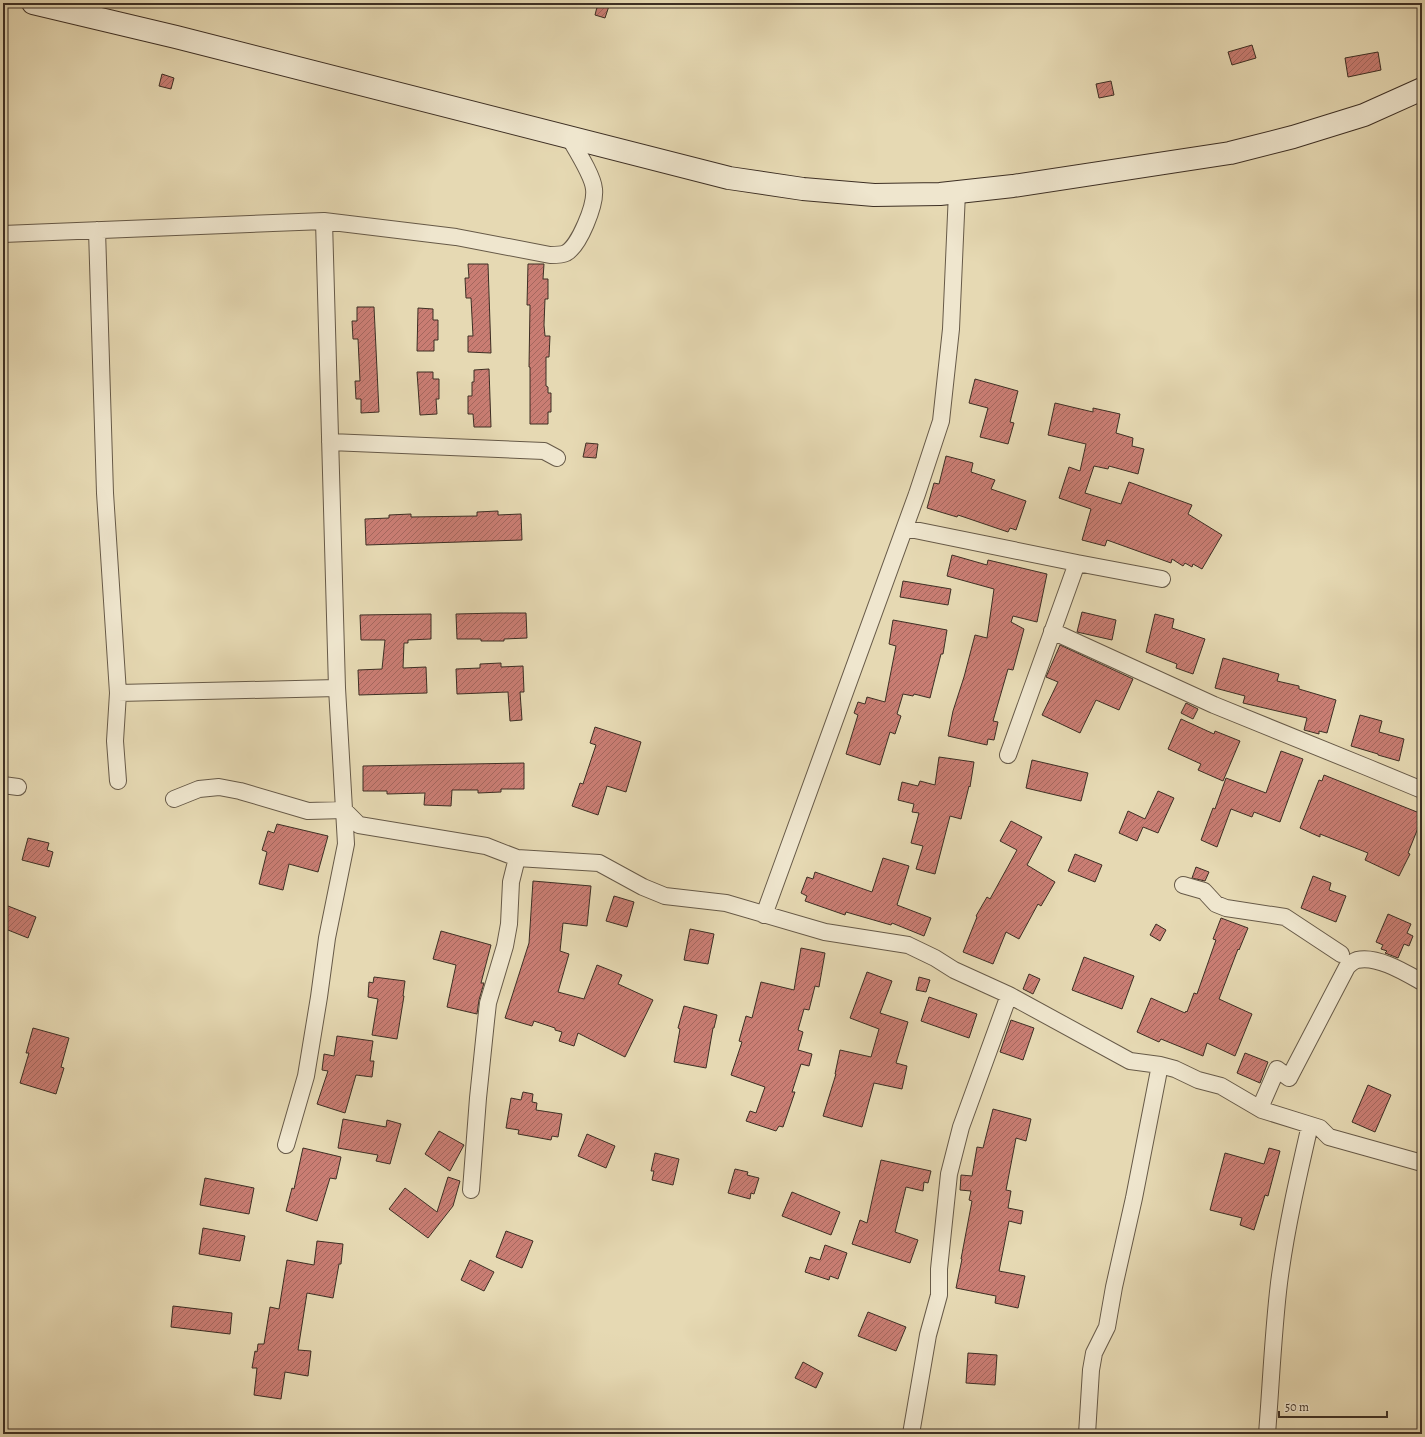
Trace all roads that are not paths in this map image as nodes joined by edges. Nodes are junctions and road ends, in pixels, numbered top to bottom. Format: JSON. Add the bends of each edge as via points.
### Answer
{"nodes":[{"id":1,"x":34,"y":3,"type":"edge"},
{"id":2,"x":1422,"y":89,"type":"edge"},
{"id":3,"x":570,"y":139,"type":"junction"},
{"id":4,"x":957,"y":192,"type":"junction"},
{"id":5,"x":324,"y":221,"type":"junction"},
{"id":6,"x":97,"y":230,"type":"junction"},
{"id":7,"x":3,"y":234,"type":"edge"},
{"id":8,"x":330,"y":442,"type":"junction"},
{"id":9,"x":557,"y":458,"type":"dead end"},
{"id":10,"x":905,"y":528,"type":"junction"},
{"id":11,"x":1077,"y":563,"type":"junction"},
{"id":12,"x":1162,"y":579,"type":"dead end"},
{"id":13,"x":1052,"y":631,"type":"junction"},
{"id":14,"x":337,"y":688,"type":"junction"},
{"id":15,"x":118,"y":693,"type":"junction"},
{"id":16,"x":1008,"y":755,"type":"dead end"},
{"id":17,"x":118,"y":781,"type":"dead end"},
{"id":18,"x":1422,"y":790,"type":"edge"},
{"id":19,"x":174,"y":799,"type":"dead end"},
{"id":20,"x":344,"y":810,"type":"junction"},
{"id":21,"x":517,"y":858,"type":"junction"},
{"id":22,"x":1183,"y":885,"type":"dead end"},
{"id":23,"x":764,"y":914,"type":"junction"},
{"id":24,"x":1348,"y":960,"type":"junction"},
{"id":25,"x":1422,"y":982,"type":"edge"},
{"id":26,"x":1008,"y":995,"type":"junction"},
{"id":27,"x":1160,"y":1065,"type":"junction"},
{"id":28,"x":1260,"y":1108,"type":"junction"},
{"id":29,"x":1310,"y":1125,"type":"junction"},
{"id":30,"x":286,"y":1144,"type":"dead end"},
{"id":31,"x":1422,"y":1163,"type":"edge"},
{"id":32,"x":471,"y":1190,"type":"dead end"},
{"id":33,"x":912,"y":1434,"type":"edge"},
{"id":34,"x":1087,"y":1434,"type":"edge"},
{"id":35,"x":1267,"y":1434,"type":"edge"}],
"edges":[{"from":1,"to":3,"type":"main road"},
{"from":2,"to":4,"type":"main road","via":[[1364,115],[1293,137],[1230,152],[1014,186]]},
{"from":3,"to":4,"type":"main road","via":[[729,178],[803,190],[874,195]]},
{"from":3,"to":5,"type":"street","via":[[594,189],[590,214],[579,238],[566,253],[550,256],[456,238]]},
{"from":4,"to":10,"type":"street","via":[[951,329],[941,421]]},
{"from":5,"to":6,"type":"street"},
{"from":5,"to":8,"type":"street"},
{"from":6,"to":7,"type":"street"},
{"from":6,"to":15,"type":"street","via":[[105,493]]},
{"from":8,"to":9,"type":"street","via":[[544,451]]},
{"from":8,"to":14,"type":"street"},
{"from":10,"to":11,"type":"street"},
{"from":10,"to":23,"type":"street"},
{"from":11,"to":12,"type":"street"},
{"from":11,"to":13,"type":"street"},
{"from":13,"to":16,"type":"street"},
{"from":13,"to":18,"type":"street","via":[[1214,705]]},
{"from":14,"to":15,"type":"street"},
{"from":14,"to":20,"type":"street"},
{"from":15,"to":17,"type":"street","via":[[115,741]]},
{"from":19,"to":20,"type":"street","via":[[199,789],[219,787],[308,811]]},
{"from":20,"to":21,"type":"street","via":[[359,825],[486,846]]},
{"from":20,"to":30,"type":"street","via":[[346,844],[327,938],[306,1076]]},
{"from":21,"to":23,"type":"street","via":[[599,863],[643,887],[666,896],[726,903]]},
{"from":21,"to":32,"type":"street","via":[[511,882],[505,946],[487,1009]]},
{"from":22,"to":24,"type":"street","via":[[1204,891],[1216,904],[1226,908],[1285,918]]},
{"from":23,"to":26,"type":"street","via":[[825,932],[908,945]]},
{"from":24,"to":25,"type":"street","via":[[1368,959],[1383,963]]},
{"from":24,"to":28,"type":"street","via":[[1289,1078],[1277,1069]]},
{"from":26,"to":27,"type":"street","via":[[1130,1061]]},
{"from":26,"to":33,"type":"street","via":[[961,1127],[949,1174],[939,1269],[940,1295],[928,1335]]},
{"from":27,"to":28,"type":"street","via":[[1221,1086]]},
{"from":27,"to":34,"type":"street","via":[[1107,1327],[1094,1353]]},
{"from":28,"to":29,"type":"street"},
{"from":29,"to":31,"type":"street","via":[[1320,1128],[1329,1137]]},
{"from":29,"to":35,"type":"street","via":[[1285,1239]]}]}
